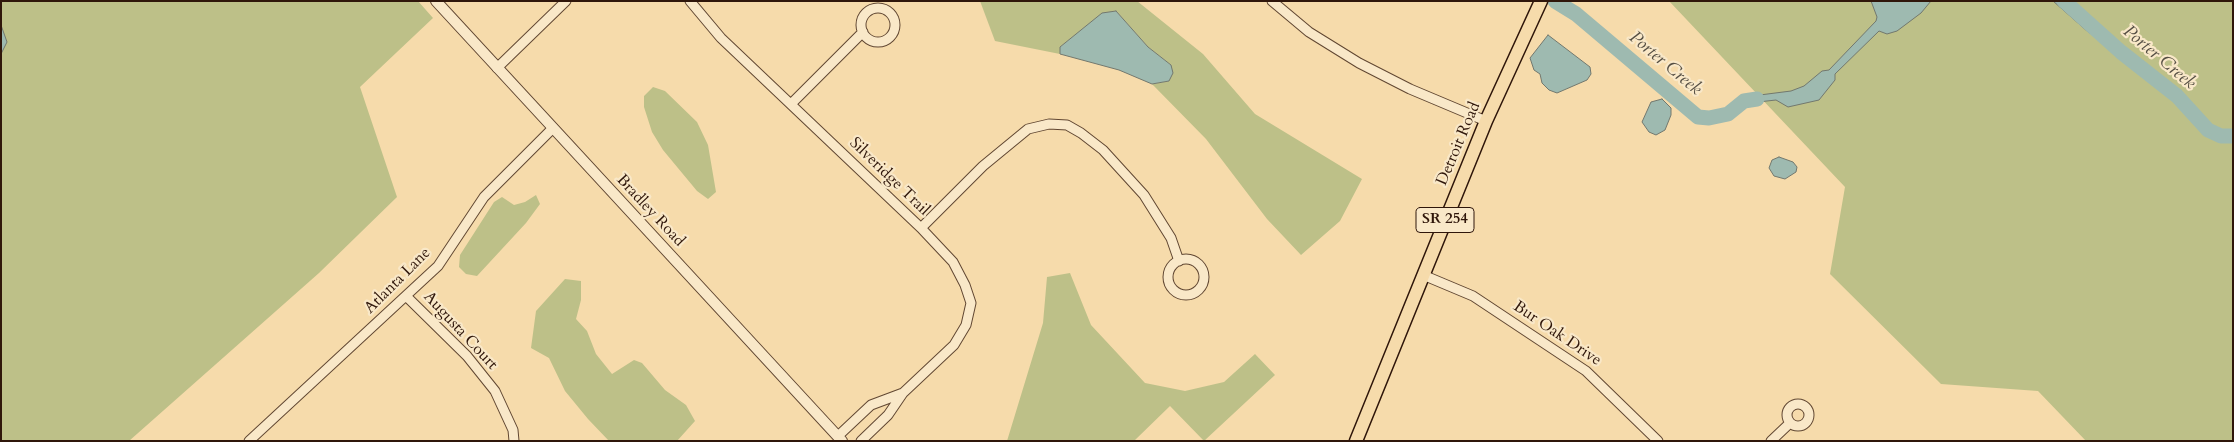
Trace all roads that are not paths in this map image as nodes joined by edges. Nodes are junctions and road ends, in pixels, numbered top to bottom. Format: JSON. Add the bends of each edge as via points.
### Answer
{"nodes":[{"id":1,"x":436,"y":1,"type":"edge"},
{"id":2,"x":566,"y":1,"type":"edge"},
{"id":3,"x":690,"y":1,"type":"edge"},
{"id":4,"x":1272,"y":1,"type":"edge"},
{"id":5,"x":1541,"y":1,"type":"edge"},
{"id":6,"x":863,"y":32,"type":"dead end"},
{"id":7,"x":497,"y":68,"type":"junction"},
{"id":8,"x":791,"y":104,"type":"junction"},
{"id":9,"x":1486,"y":121,"type":"junction"},
{"id":10,"x":553,"y":128,"type":"junction"},
{"id":11,"x":921,"y":228,"type":"junction"},
{"id":12,"x":1178,"y":261,"type":"junction"},
{"id":13,"x":1423,"y":275,"type":"junction"},
{"id":14,"x":406,"y":296,"type":"junction"},
{"id":15,"x":903,"y":393,"type":"junction"},
{"id":16,"x":1790,"y":423,"type":"dead end"},
{"id":17,"x":840,"y":438,"type":"edge"},
{"id":18,"x":249,"y":441,"type":"edge"},
{"id":19,"x":514,"y":441,"type":"edge"},
{"id":20,"x":861,"y":441,"type":"edge"},
{"id":21,"x":1356,"y":441,"type":"edge"},
{"id":22,"x":1658,"y":441,"type":"edge"},
{"id":23,"x":1771,"y":441,"type":"edge"}],
"edges":[{"from":1,"to":7,"type":"street","name":"Bradley Road"},
{"from":2,"to":7,"type":"street"},
{"from":3,"to":8,"type":"street","name":"Silveridge Trail","via":[[721,38]]},
{"from":4,"to":9,"type":"street","via":[[1309,32],[1359,63]]},
{"from":5,"to":9,"type":"main road","name":"Detroit Road","number":"SR 254"},
{"from":6,"to":8,"type":"street"},
{"from":7,"to":10,"type":"street","name":"Bradley Road"},
{"from":8,"to":11,"type":"street","name":"Silveridge Trail"},
{"from":9,"to":13,"type":"main road","name":"Detroit Road","number":"SR 254"},
{"from":10,"to":14,"type":"street","name":"Atlanta Lane","via":[[484,197],[438,266]]},
{"from":10,"to":17,"type":"street","name":"Bradley Road"},
{"from":11,"to":12,"type":"street","via":[[983,166],[1028,129],[1049,124],[1067,125],[1103,150],[1144,195],[1171,238]]},
{"from":11,"to":15,"type":"street","name":"Silveridge Trail","via":[[953,262],[971,303],[966,325],[954,345]]},
{"from":12,"to":12,"type":"street","via":[[1196,262],[1204,272],[1203,284],[1195,293],[1183,295],[1170,285],[1168,274]]},
{"from":13,"to":21,"type":"main road","name":"Detroit Road","number":"SR 254"},
{"from":13,"to":22,"type":"street","name":"Bur Oak Drive","via":[[1473,296],[1586,371]]},
{"from":14,"to":18,"type":"street","name":"Atlanta Lane"},
{"from":14,"to":19,"type":"street","name":"Augusta Court","via":[[467,356],[495,391],[513,430]]},
{"from":15,"to":17,"type":"street","name":"Silveridge Trail","via":[[871,406]]},
{"from":15,"to":20,"type":"street","name":"Silveridge Trail","via":[[888,415]]},
{"from":16,"to":23,"type":"street"}]}
